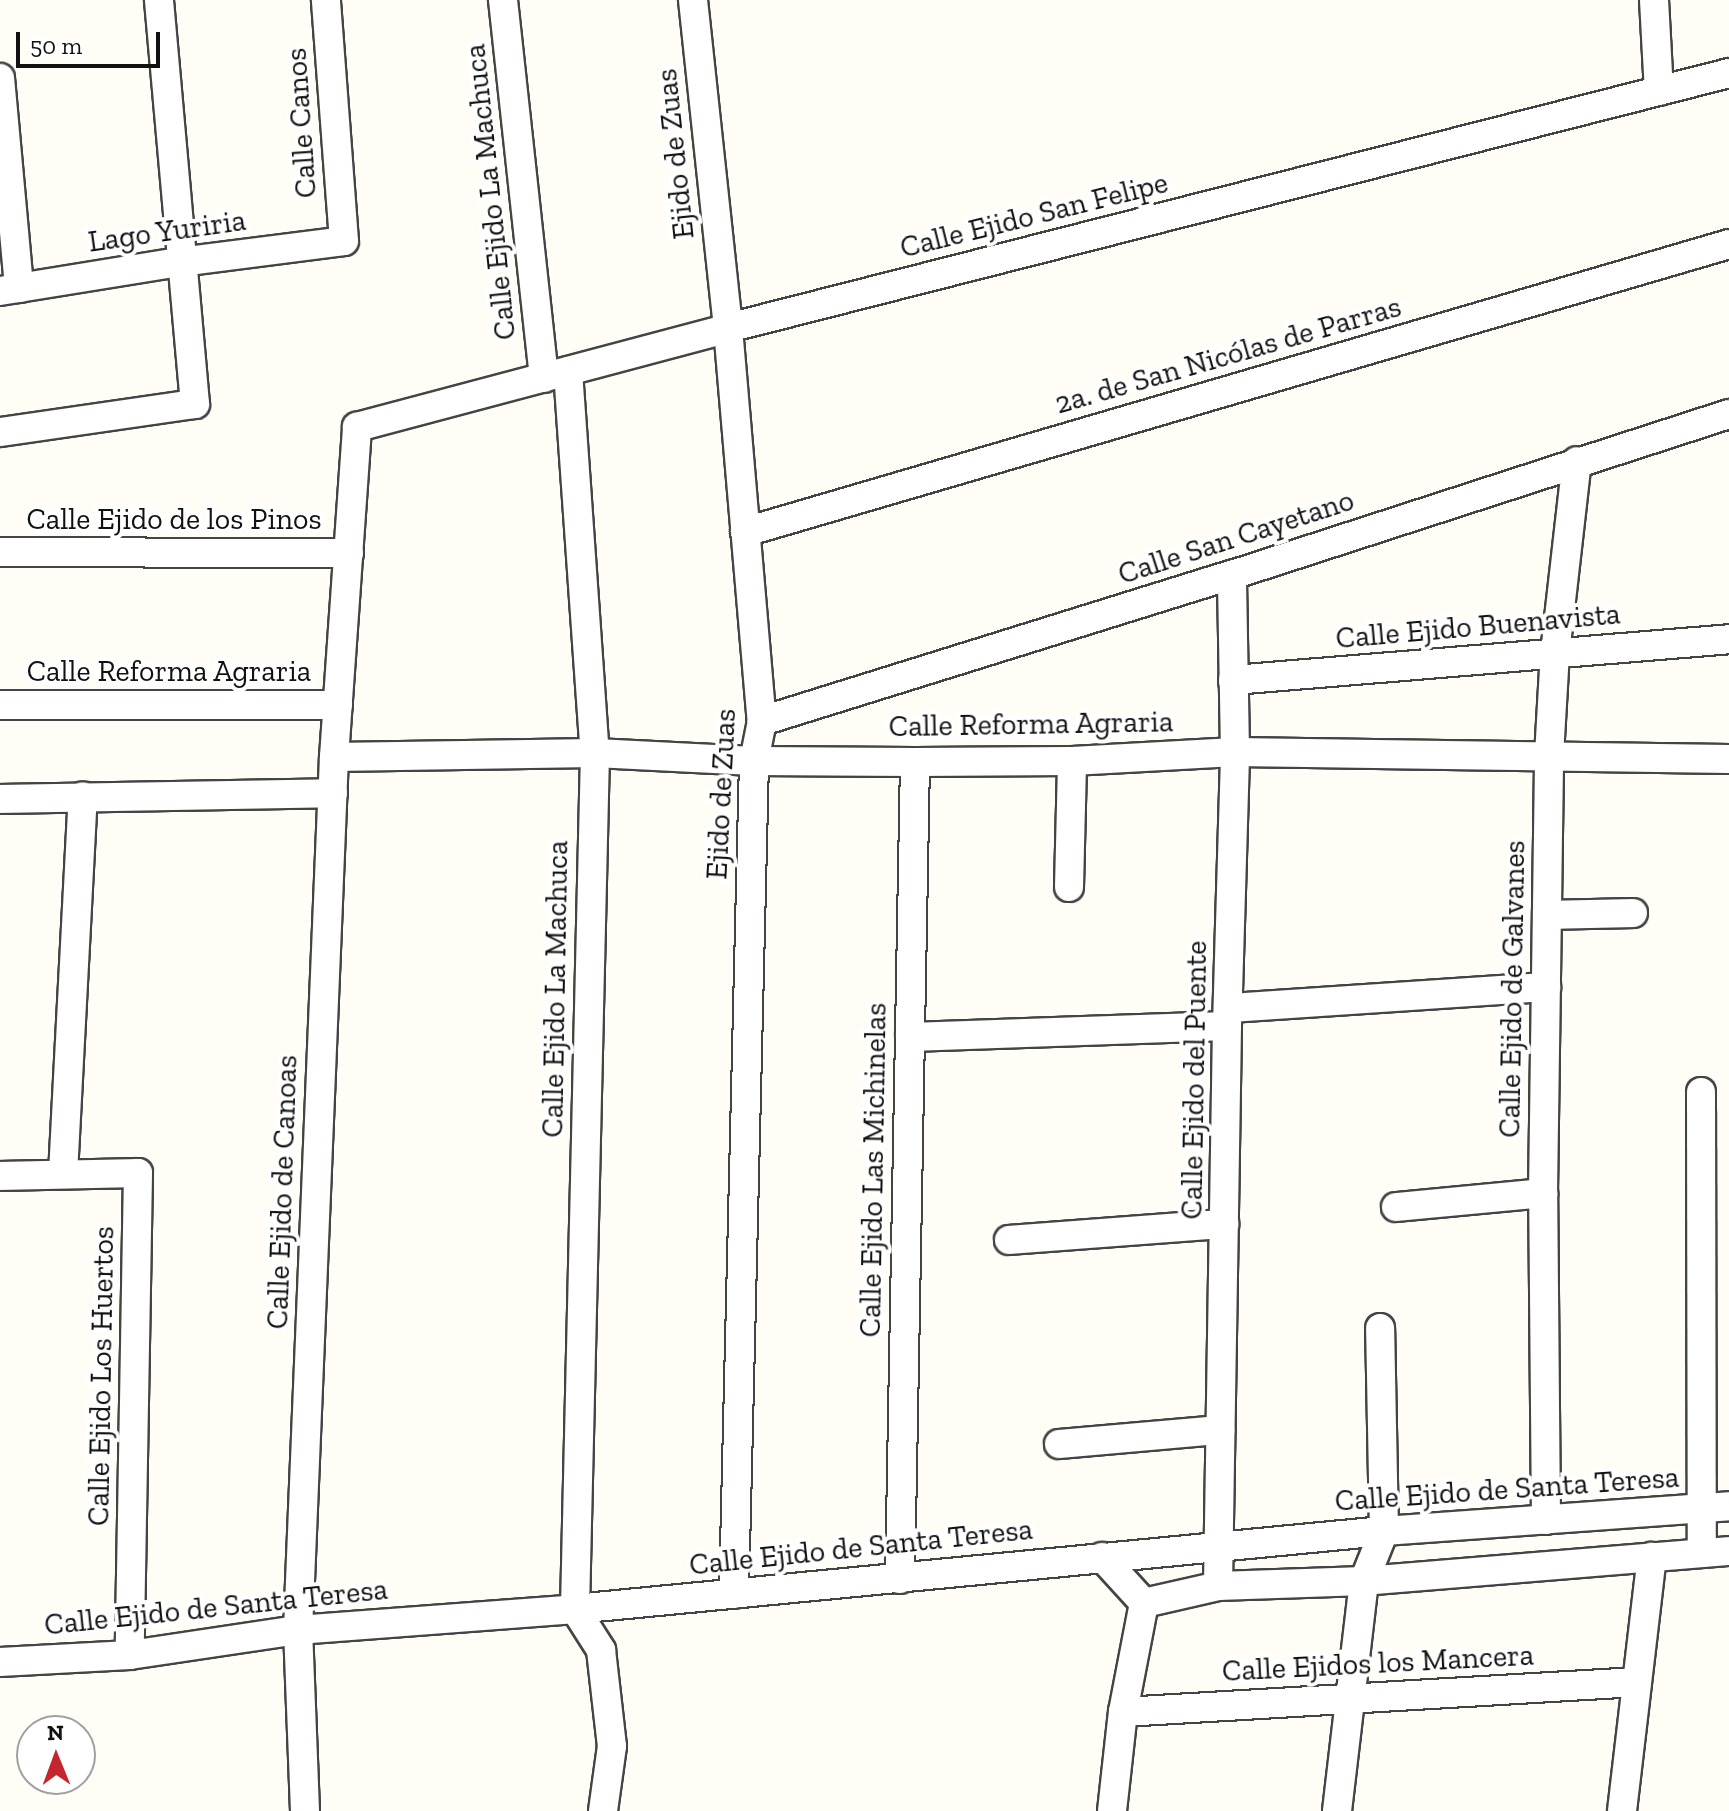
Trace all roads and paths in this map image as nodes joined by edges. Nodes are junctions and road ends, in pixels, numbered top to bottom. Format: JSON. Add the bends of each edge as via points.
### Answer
{"nodes":[{"id":1,"x":159,"y":0,"type":"edge"},
{"id":2,"x":326,"y":0,"type":"edge"},
{"id":3,"x":503,"y":0,"type":"edge"},
{"id":4,"x":693,"y":0,"type":"edge"},
{"id":5,"x":1654,"y":0,"type":"edge"},
{"id":6,"x":1729,"y":73,"type":"edge"},
{"id":7,"x":0,"y":78,"type":"edge"},
{"id":8,"x":1659,"y":91,"type":"junction"},
{"id":9,"x":344,"y":241,"type":"joint"},
{"id":10,"x":1729,"y":244,"type":"edge"},
{"id":11,"x":180,"y":262,"type":"junction"},
{"id":12,"x":9,"y":290,"type":"edge"},
{"id":13,"x":728,"y":328,"type":"junction"},
{"id":14,"x":556,"y":374,"type":"junction"},
{"id":15,"x":1729,"y":414,"type":"edge"},
{"id":16,"x":357,"y":427,"type":"joint"},
{"id":17,"x":0,"y":432,"type":"edge"},
{"id":18,"x":1577,"y":461,"type":"junction"},
{"id":19,"x":745,"y":532,"type":"junction"},
{"id":20,"x":0,"y":552,"type":"edge"},
{"id":21,"x":349,"y":553,"type":"junction"},
{"id":22,"x":1232,"y":575,"type":"junction"},
{"id":23,"x":1729,"y":639,"type":"edge"},
{"id":24,"x":1555,"y":653,"type":"junction"},
{"id":25,"x":1233,"y":680,"type":"junction"},
{"id":26,"x":0,"y":705,"type":"edge"},
{"id":27,"x":338,"y":705,"type":"junction"},
{"id":28,"x":762,"y":721,"type":"junction"},
{"id":29,"x":1235,"y":752,"type":"junction"},
{"id":30,"x":595,"y":753,"type":"junction"},
{"id":31,"x":1549,"y":756,"type":"junction"},
{"id":32,"x":334,"y":757,"type":"junction"},
{"id":33,"x":1729,"y":759,"type":"edge"},
{"id":34,"x":754,"y":761,"type":"junction"},
{"id":35,"x":1072,"y":761,"type":"junction"},
{"id":36,"x":915,"y":762,"type":"junction"},
{"id":37,"x":333,"y":793,"type":"junction"},
{"id":38,"x":83,"y":797,"type":"junction"},
{"id":39,"x":0,"y":799,"type":"edge"},
{"id":40,"x":1069,"y":887,"type":"dead end"},
{"id":41,"x":1633,"y":913,"type":"dead end"},
{"id":42,"x":1547,"y":915,"type":"junction"},
{"id":43,"x":1546,"y":987,"type":"junction"},
{"id":44,"x":1228,"y":1017,"type":"junction"},
{"id":45,"x":910,"y":1037,"type":"junction"},
{"id":46,"x":1701,"y":1092,"type":"dead end"},
{"id":47,"x":63,"y":1174,"type":"junction"},
{"id":48,"x":0,"y":1176,"type":"edge"},
{"id":49,"x":1543,"y":1193,"type":"junction"},
{"id":50,"x":1396,"y":1207,"type":"dead end"},
{"id":51,"x":1224,"y":1224,"type":"junction"},
{"id":52,"x":1009,"y":1240,"type":"dead end"},
{"id":53,"x":1380,"y":1328,"type":"dead end"},
{"id":54,"x":1220,"y":1430,"type":"junction"},
{"id":55,"x":1059,"y":1444,"type":"dead end"},
{"id":56,"x":1716,"y":1507,"type":"edge"},
{"id":57,"x":1546,"y":1520,"type":"junction"},
{"id":58,"x":1384,"y":1531,"type":"junction"},
{"id":59,"x":1221,"y":1547,"type":"junction"},
{"id":60,"x":1716,"y":1552,"type":"edge"},
{"id":61,"x":1102,"y":1557,"type":"junction"},
{"id":62,"x":1652,"y":1557,"type":"junction"},
{"id":63,"x":900,"y":1579,"type":"junction"},
{"id":64,"x":1364,"y":1581,"type":"junction"},
{"id":65,"x":1218,"y":1586,"type":"junction"},
{"id":66,"x":734,"y":1594,"type":"junction"},
{"id":67,"x":1144,"y":1603,"type":"junction"},
{"id":68,"x":575,"y":1609,"type":"junction"},
{"id":69,"x":298,"y":1630,"type":"junction"},
{"id":70,"x":130,"y":1655,"type":"junction"},
{"id":71,"x":0,"y":1662,"type":"edge"},
{"id":72,"x":1637,"y":1682,"type":"junction"},
{"id":73,"x":1350,"y":1698,"type":"junction"},
{"id":74,"x":1123,"y":1712,"type":"junction"},
{"id":75,"x":305,"y":1811,"type":"edge"},
{"id":76,"x":603,"y":1811,"type":"edge"},
{"id":77,"x":1112,"y":1811,"type":"edge"},
{"id":78,"x":1337,"y":1811,"type":"edge"},
{"id":79,"x":1622,"y":1811,"type":"edge"}],
"edges":[{"from":1,"to":11,"type":"street"},
{"from":2,"to":9,"type":"street","name":"Calle Canos"},
{"from":3,"to":14,"type":"street","name":"Calle Ejido La Machuca"},
{"from":4,"to":13,"type":"street","name":"Ejido de Zuas"},
{"from":5,"to":8,"type":"street"},
{"from":6,"to":8,"type":"street","name":"Calle Ejido San Felipe"},
{"from":7,"to":12,"type":"street"},
{"from":8,"to":13,"type":"street","name":"Calle Ejido San Felipe"},
{"from":9,"to":11,"type":"street","name":"Lago Yuriria"},
{"from":10,"to":19,"type":"street","name":"2a. de San Nicólas de Parras"},
{"from":11,"to":12,"type":"street","name":"Lago Yuriria"},
{"from":11,"to":17,"type":"street","via":[[195,404]]},
{"from":13,"to":14,"type":"street","name":"Calle Ejido San Felipe"},
{"from":13,"to":19,"type":"street","name":"Ejido de Zuas"},
{"from":14,"to":16,"type":"street","name":"Calle Ejido San Felipe"},
{"from":14,"to":30,"type":"street","name":"Calle Ejido La Machuca"},
{"from":15,"to":18,"type":"street","name":"Calle San Cayetano"},
{"from":16,"to":21,"type":"street","name":"Calle Ejido de Canoas"},
{"from":18,"to":22,"type":"street","name":"Calle San Cayetano"},
{"from":18,"to":24,"type":"street","name":"Calle Ejido de Galvanes"},
{"from":19,"to":28,"type":"street","name":"Ejido de Zuas"},
{"from":20,"to":21,"type":"street","name":"Calle Ejido de los Pinos"},
{"from":21,"to":27,"type":"street","name":"Calle Ejido de Canoas"},
{"from":22,"to":25,"type":"street","name":"Calle Ejido del Puente"},
{"from":22,"to":28,"type":"street","name":"Calle San Cayetano"},
{"from":23,"to":24,"type":"street","name":"Calle Ejido Buenavista"},
{"from":24,"to":25,"type":"street","name":"Calle Ejido Buenavista"},
{"from":24,"to":31,"type":"street","name":"Calle Ejido de Galvanes"},
{"from":25,"to":29,"type":"street","name":"Calle Ejido del Puente"},
{"from":26,"to":27,"type":"street","name":"Calle Reforma Agraria"},
{"from":27,"to":32,"type":"street","name":"Calle Ejido de Canoas"},
{"from":28,"to":34,"type":"street","name":"Ejido de Zuas"},
{"from":29,"to":31,"type":"street","name":"Calle Reforma Agraria"},
{"from":29,"to":35,"type":"street","name":"Calle Reforma Agraria"},
{"from":29,"to":44,"type":"street","name":"Calle Ejido del Puente"},
{"from":30,"to":32,"type":"street","name":"Calle Reforma Agraria"},
{"from":30,"to":34,"type":"street","name":"Calle Reforma Agraria"},
{"from":30,"to":68,"type":"street","name":"Calle Ejido La Machuca"},
{"from":31,"to":33,"type":"street","name":"Calle Reforma Agraria"},
{"from":31,"to":42,"type":"street","name":"Calle Ejido de Galvanes"},
{"from":32,"to":37,"type":"street","name":"Calle Ejido de Canoas"},
{"from":34,"to":36,"type":"street","name":"Calle Reforma Agraria"},
{"from":34,"to":66,"type":"street","name":"Ejido de Zuas"},
{"from":35,"to":36,"type":"street","name":"Calle Reforma Agraria"},
{"from":35,"to":40,"type":"street"},
{"from":36,"to":45,"type":"street","name":"Calle Ejido Las Michinelas"},
{"from":37,"to":38,"type":"street"},
{"from":37,"to":69,"type":"street","name":"Calle Ejido de Canoas"},
{"from":38,"to":39,"type":"street"},
{"from":38,"to":47,"type":"street"},
{"from":41,"to":42,"type":"street"},
{"from":42,"to":43,"type":"street","name":"Calle Ejido de Galvanes"},
{"from":43,"to":44,"type":"street"},
{"from":43,"to":49,"type":"street","name":"Calle Ejido de Galvanes"},
{"from":44,"to":45,"type":"street"},
{"from":44,"to":51,"type":"street","name":"Calle Ejido del Puente"},
{"from":45,"to":63,"type":"street","name":"Calle Ejido Las Michinelas"},
{"from":46,"to":56,"type":"street"},
{"from":47,"to":48,"type":"street"},
{"from":47,"to":70,"type":"street","name":"Calle Ejido Los Huertos","via":[[138,1173]]},
{"from":49,"to":50,"type":"street"},
{"from":49,"to":57,"type":"street","name":"Calle Ejido de Galvanes"},
{"from":51,"to":52,"type":"street"},
{"from":51,"to":54,"type":"street","name":"Calle Ejido del Puente"},
{"from":53,"to":58,"type":"street"},
{"from":54,"to":55,"type":"street"},
{"from":54,"to":59,"type":"street","name":"Calle Ejido del Puente"},
{"from":56,"to":57,"type":"street","name":"Calle Ejido de Santa Teresa"},
{"from":56,"to":60,"type":"street"},
{"from":57,"to":58,"type":"street","name":"Calle Ejido de Santa Teresa"},
{"from":58,"to":59,"type":"street","name":"Calle Ejido de Santa Teresa"},
{"from":58,"to":64,"type":"street"},
{"from":59,"to":61,"type":"street","name":"Calle Ejido de Santa Teresa"},
{"from":59,"to":65,"type":"street","name":"Calle Ejido del Puente"},
{"from":60,"to":62,"type":"street"},
{"from":61,"to":63,"type":"street","name":"Calle Ejido de Santa Teresa"},
{"from":61,"to":67,"type":"street"},
{"from":62,"to":64,"type":"street"},
{"from":62,"to":72,"type":"street"},
{"from":63,"to":66,"type":"street","name":"Calle Ejido de Santa Teresa"},
{"from":64,"to":65,"type":"street"},
{"from":64,"to":73,"type":"street"},
{"from":65,"to":67,"type":"street"},
{"from":66,"to":68,"type":"street","name":"Calle Ejido de Santa Teresa"},
{"from":67,"to":74,"type":"street"},
{"from":68,"to":69,"type":"street","name":"Calle Ejido de Santa Teresa"},
{"from":68,"to":76,"type":"street","via":[[601,1650],[612,1746]]},
{"from":69,"to":70,"type":"street","name":"Calle Ejido de Santa Teresa"},
{"from":69,"to":75,"type":"street","name":"Calle Ejido de Canoas"},
{"from":70,"to":71,"type":"street","name":"Calle Ejido de Santa Teresa"},
{"from":72,"to":73,"type":"street","name":"Calle Ejidos los Mancera"},
{"from":72,"to":79,"type":"street"},
{"from":73,"to":74,"type":"street","name":"Calle Ejidos los Mancera"},
{"from":73,"to":78,"type":"street"},
{"from":74,"to":77,"type":"street"}]}
